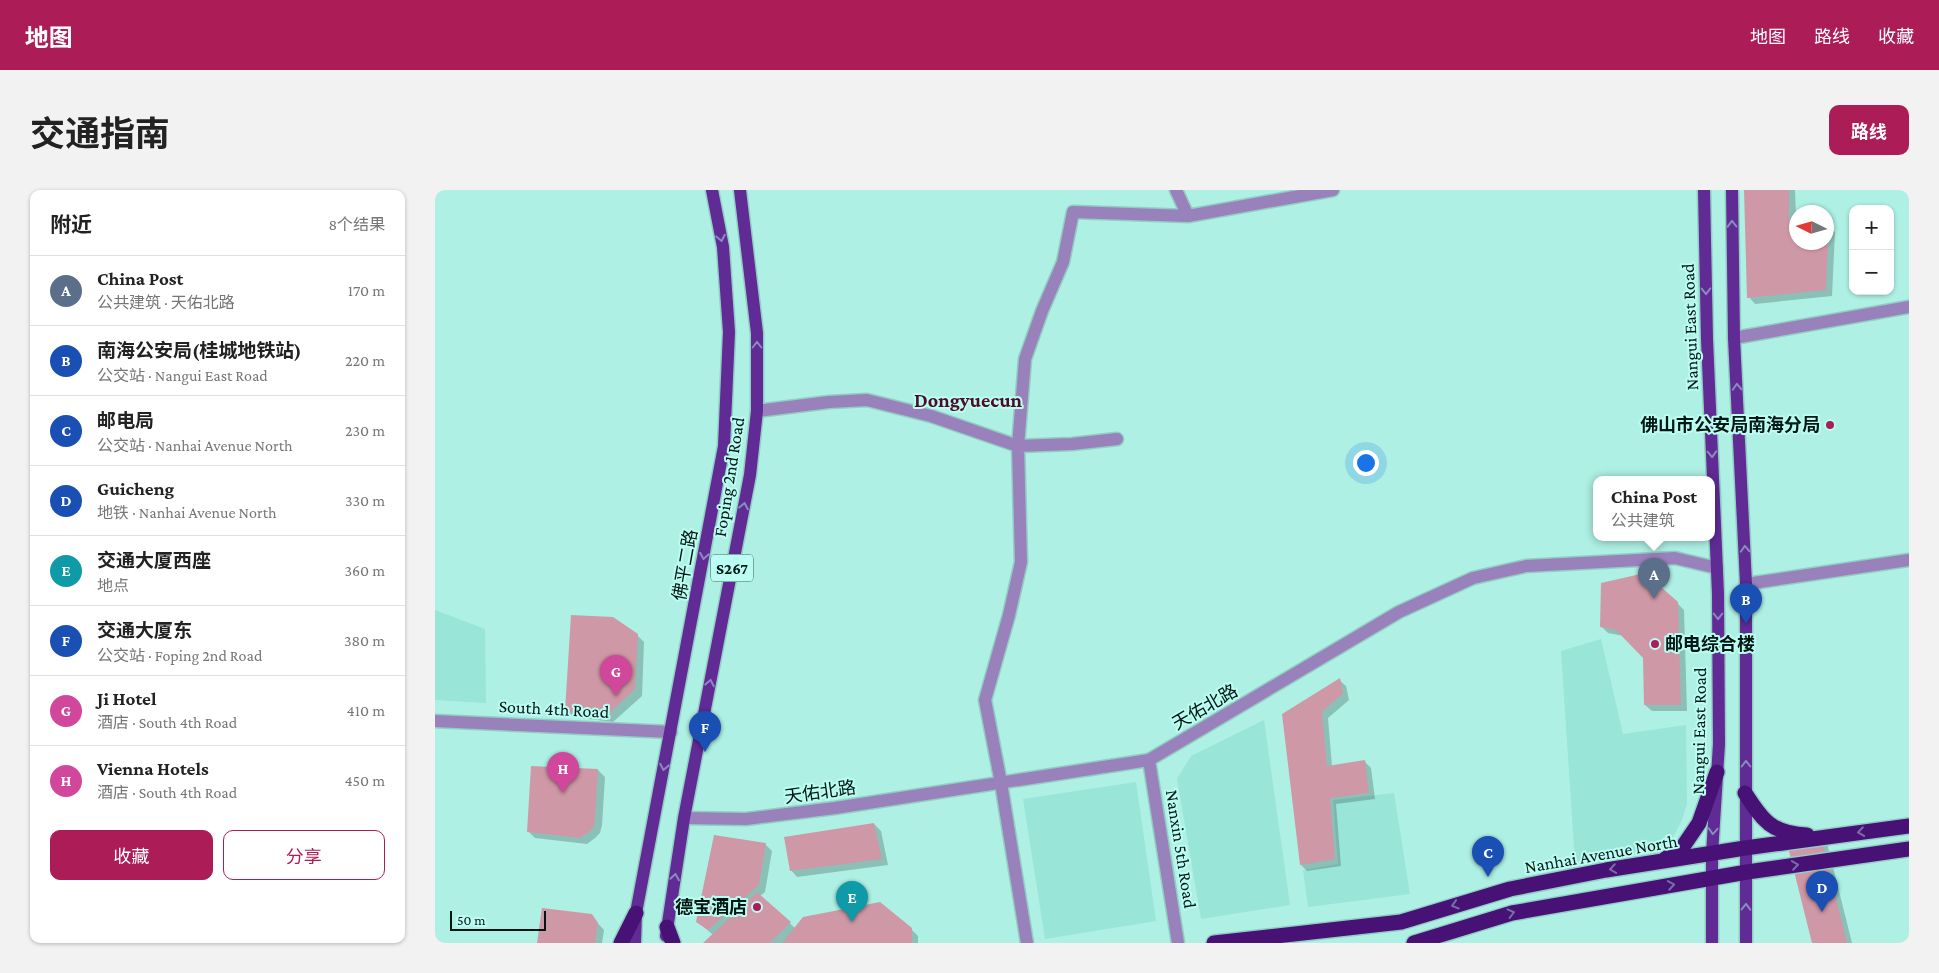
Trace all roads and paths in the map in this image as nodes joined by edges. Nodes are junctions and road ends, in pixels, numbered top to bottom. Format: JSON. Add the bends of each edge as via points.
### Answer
{"nodes":[{"id":1,"x":712,"y":190,"type":"edge"},
{"id":2,"x":741,"y":190,"type":"edge"},
{"id":3,"x":1176,"y":190,"type":"edge"},
{"id":4,"x":1333,"y":190,"type":"edge"},
{"id":5,"x":1704,"y":190,"type":"edge"},
{"id":6,"x":1732,"y":190,"type":"edge"},
{"id":7,"x":1187,"y":216,"type":"junction"},
{"id":8,"x":1909,"y":307,"type":"edge"},
{"id":9,"x":1734,"y":338,"type":"junction"},
{"id":10,"x":757,"y":411,"type":"junction"},
{"id":11,"x":1117,"y":438,"type":"dead end"},
{"id":12,"x":1018,"y":446,"type":"junction"},
{"id":13,"x":1713,"y":476,"type":"edge"},
{"id":14,"x":1715,"y":522,"type":"edge"},
{"id":15,"x":1909,"y":560,"type":"edge"},
{"id":16,"x":1717,"y":568,"type":"junction"},
{"id":17,"x":1746,"y":584,"type":"junction"},
{"id":18,"x":435,"y":721,"type":"edge"},
{"id":19,"x":671,"y":732,"type":"junction"},
{"id":20,"x":1149,"y":760,"type":"junction"},
{"id":21,"x":1717,"y":772,"type":"junction"},
{"id":22,"x":1001,"y":783,"type":"junction"},
{"id":23,"x":1745,"y":792,"type":"junction"},
{"id":24,"x":685,"y":818,"type":"junction"},
{"id":25,"x":1909,"y":826,"type":"edge"},
{"id":26,"x":1835,"y":836,"type":"junction"},
{"id":27,"x":1745,"y":848,"type":"junction"},
{"id":28,"x":1909,"y":849,"type":"edge"},
{"id":29,"x":1712,"y":854,"type":"junction"},
{"id":30,"x":1662,"y":862,"type":"junction"},
{"id":31,"x":1747,"y":872,"type":"junction"},
{"id":32,"x":1713,"y":878,"type":"junction"},
{"id":33,"x":636,"y":913,"type":"junction"},
{"id":34,"x":667,"y":927,"type":"junction"},
{"id":35,"x":621,"y":943,"type":"edge"},
{"id":36,"x":635,"y":943,"type":"edge"},
{"id":37,"x":665,"y":943,"type":"edge"},
{"id":38,"x":673,"y":943,"type":"edge"},
{"id":39,"x":1027,"y":943,"type":"edge"},
{"id":40,"x":1178,"y":943,"type":"edge"},
{"id":41,"x":1214,"y":943,"type":"edge"},
{"id":42,"x":1415,"y":943,"type":"edge"},
{"id":43,"x":1712,"y":943,"type":"edge"},
{"id":44,"x":1746,"y":943,"type":"edge"}],
"edges":[{"from":1,"to":19,"type":"main road","name":"佛平二路","one_way":true,"via":[[723,247],[729,332],[724,446]]},
{"from":10,"to":2,"type":"main road","name":"Foping 2nd Road","number":"S267","one_way":true,"via":[[757,333]]},
{"from":3,"to":7,"type":"street"},
{"from":4,"to":7,"type":"street"},
{"from":5,"to":13,"type":"main road","name":"Nangui East Road","one_way":true},
{"from":9,"to":6,"type":"main road","one_way":true},
{"from":7,"to":12,"type":"street","via":[[1073,212],[1063,262],[1025,359]]},
{"from":8,"to":9,"type":"street"},
{"from":17,"to":9,"type":"main road","one_way":true},
{"from":10,"to":12,"type":"street","via":[[867,400],[931,416]]},
{"from":24,"to":10,"type":"main road","name":"Foping 2nd Road","number":"S267","one_way":true,"via":[[750,475]]},
{"from":11,"to":12,"type":"street"},
{"from":12,"to":22,"type":"street","via":[[1021,562],[985,700]]},
{"from":14,"to":16,"type":"main road","name":"Nangui East Road","one_way":true},
{"from":15,"to":17,"type":"street"},
{"from":16,"to":20,"type":"street","name":"天佑北路","via":[[1675,558],[1526,566],[1473,578],[1399,612]]},
{"from":16,"to":21,"type":"main road","name":"Nangui East Road","one_way":true},
{"from":23,"to":17,"type":"main road","one_way":true},
{"from":18,"to":19,"type":"street","name":"South 4th Road"},
{"from":19,"to":33,"type":"main road","name":"佛平二路","one_way":true},
{"from":20,"to":22,"type":"street","name":"天佑北路"},
{"from":20,"to":40,"type":"street","name":"Nanxin 5th Road"},
{"from":21,"to":29,"type":"main road","name":"Nangui East Road","one_way":true},
{"from":21,"to":30,"type":"highway","via":[[1699,823],[1682,848]]},
{"from":22,"to":24,"type":"street","name":"天佑北路","via":[[747,819]]},
{"from":22,"to":39,"type":"street"},
{"from":23,"to":26,"type":"highway","via":[[1760,816],[1773,828]]},
{"from":23,"to":27,"type":"main road"},
{"from":34,"to":24,"type":"main road","name":"Foping 2nd Road","number":"S267","one_way":true},
{"from":25,"to":26,"type":"highway","name":"Nanhai Avenue North","one_way":true},
{"from":26,"to":27,"type":"highway","name":"Nanhai Avenue North"},
{"from":27,"to":29,"type":"highway","name":"Nanhai Avenue North"},
{"from":27,"to":31,"type":"main road"},
{"from":31,"to":28,"type":"highway","one_way":true},
{"from":29,"to":30,"type":"highway","name":"Nanhai Avenue North"},
{"from":29,"to":32,"type":"main road","name":"Nangui East Road"},
{"from":30,"to":41,"type":"highway","name":"Nanhai Avenue North","one_way":true,"via":[[1509,889],[1401,922]]},
{"from":31,"to":32,"type":"highway"},
{"from":44,"to":31,"type":"main road","one_way":true},
{"from":42,"to":32,"type":"highway","one_way":true,"via":[[1512,913]]},
{"from":32,"to":43,"type":"main road","name":"Nangui East Road"},
{"from":33,"to":35,"type":"highway"},
{"from":33,"to":36,"type":"main road","name":"佛平二路"},
{"from":34,"to":37,"type":"main road","name":"Foping 2nd Road","number":"S267"},
{"from":34,"to":38,"type":"highway"}]}
